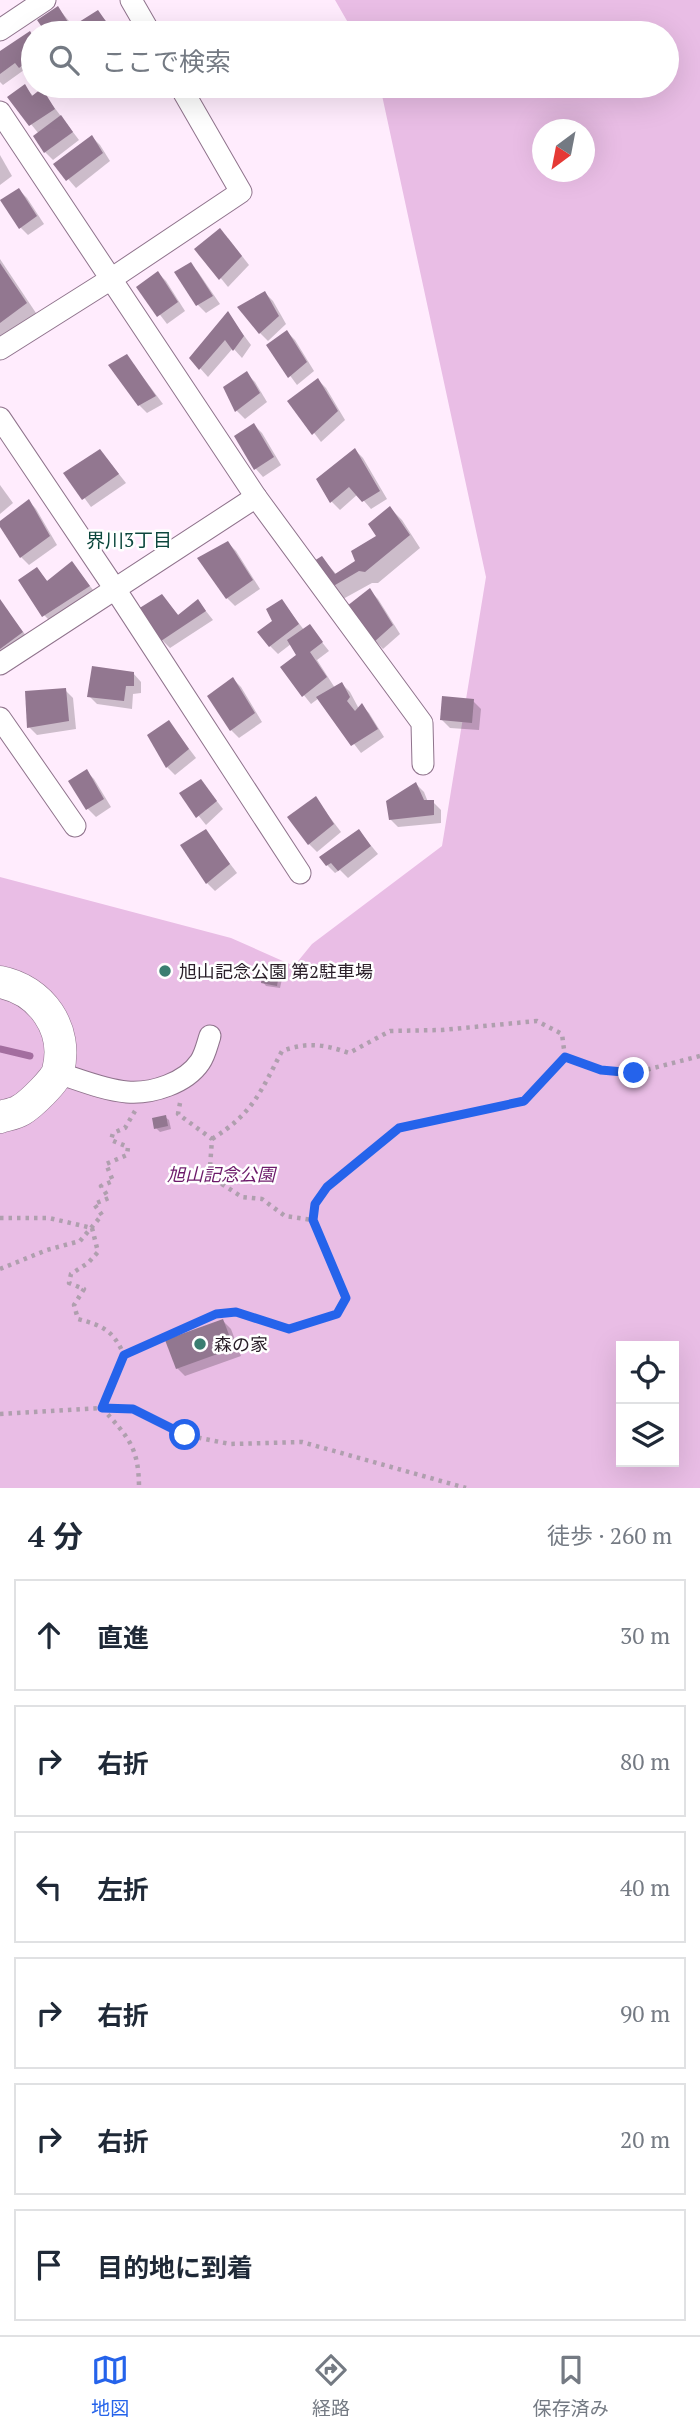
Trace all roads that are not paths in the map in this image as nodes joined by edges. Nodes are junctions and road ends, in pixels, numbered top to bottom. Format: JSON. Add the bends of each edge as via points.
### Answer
{"nodes":[{"id":1,"x":46,"y":0,"type":"edge"},
{"id":2,"x":131,"y":0,"type":"edge"},
{"id":3,"x":143,"y":21,"type":"edge"},
{"id":4,"x":0,"y":30,"type":"edge"},
{"id":5,"x":187,"y":98,"type":"edge"},
{"id":6,"x":0,"y":112,"type":"edge"},
{"id":7,"x":111,"y":279,"type":"junction"},
{"id":8,"x":0,"y":348,"type":"edge"},
{"id":9,"x":0,"y":418,"type":"edge"},
{"id":10,"x":256,"y":497,"type":"junction"},
{"id":11,"x":115,"y":589,"type":"junction"},
{"id":12,"x":0,"y":664,"type":"edge"},
{"id":13,"x":0,"y":718,"type":"edge"},
{"id":14,"x":423,"y":764,"type":"dead end"},
{"id":15,"x":75,"y":826,"type":"dead end"},
{"id":16,"x":300,"y":873,"type":"dead end"},
{"id":17,"x":0,"y":982,"type":"edge"},
{"id":18,"x":210,"y":1036,"type":"dead end"},
{"id":19,"x":58,"y":1073,"type":"junction"},
{"id":20,"x":0,"y":1117,"type":"edge"}],
"edges":[{"from":1,"to":4,"type":"street"},
{"from":2,"to":3,"type":"street"},
{"from":5,"to":7,"type":"street","via":[[241,192]]},
{"from":6,"to":7,"type":"street"},
{"from":7,"to":8,"type":"street"},
{"from":7,"to":10,"type":"street"},
{"from":9,"to":11,"type":"street"},
{"from":10,"to":11,"type":"street"},
{"from":10,"to":14,"type":"street","via":[[422,723]]},
{"from":11,"to":12,"type":"street"},
{"from":11,"to":16,"type":"street"},
{"from":13,"to":15,"type":"street"},
{"from":17,"to":19,"type":"street","via":[[14,984],[48,1010],[60,1036]]},
{"from":18,"to":19,"type":"street","via":[[192,1072],[154,1089],[126,1092]]},
{"from":19,"to":20,"type":"street","via":[[21,1110]]}]}
